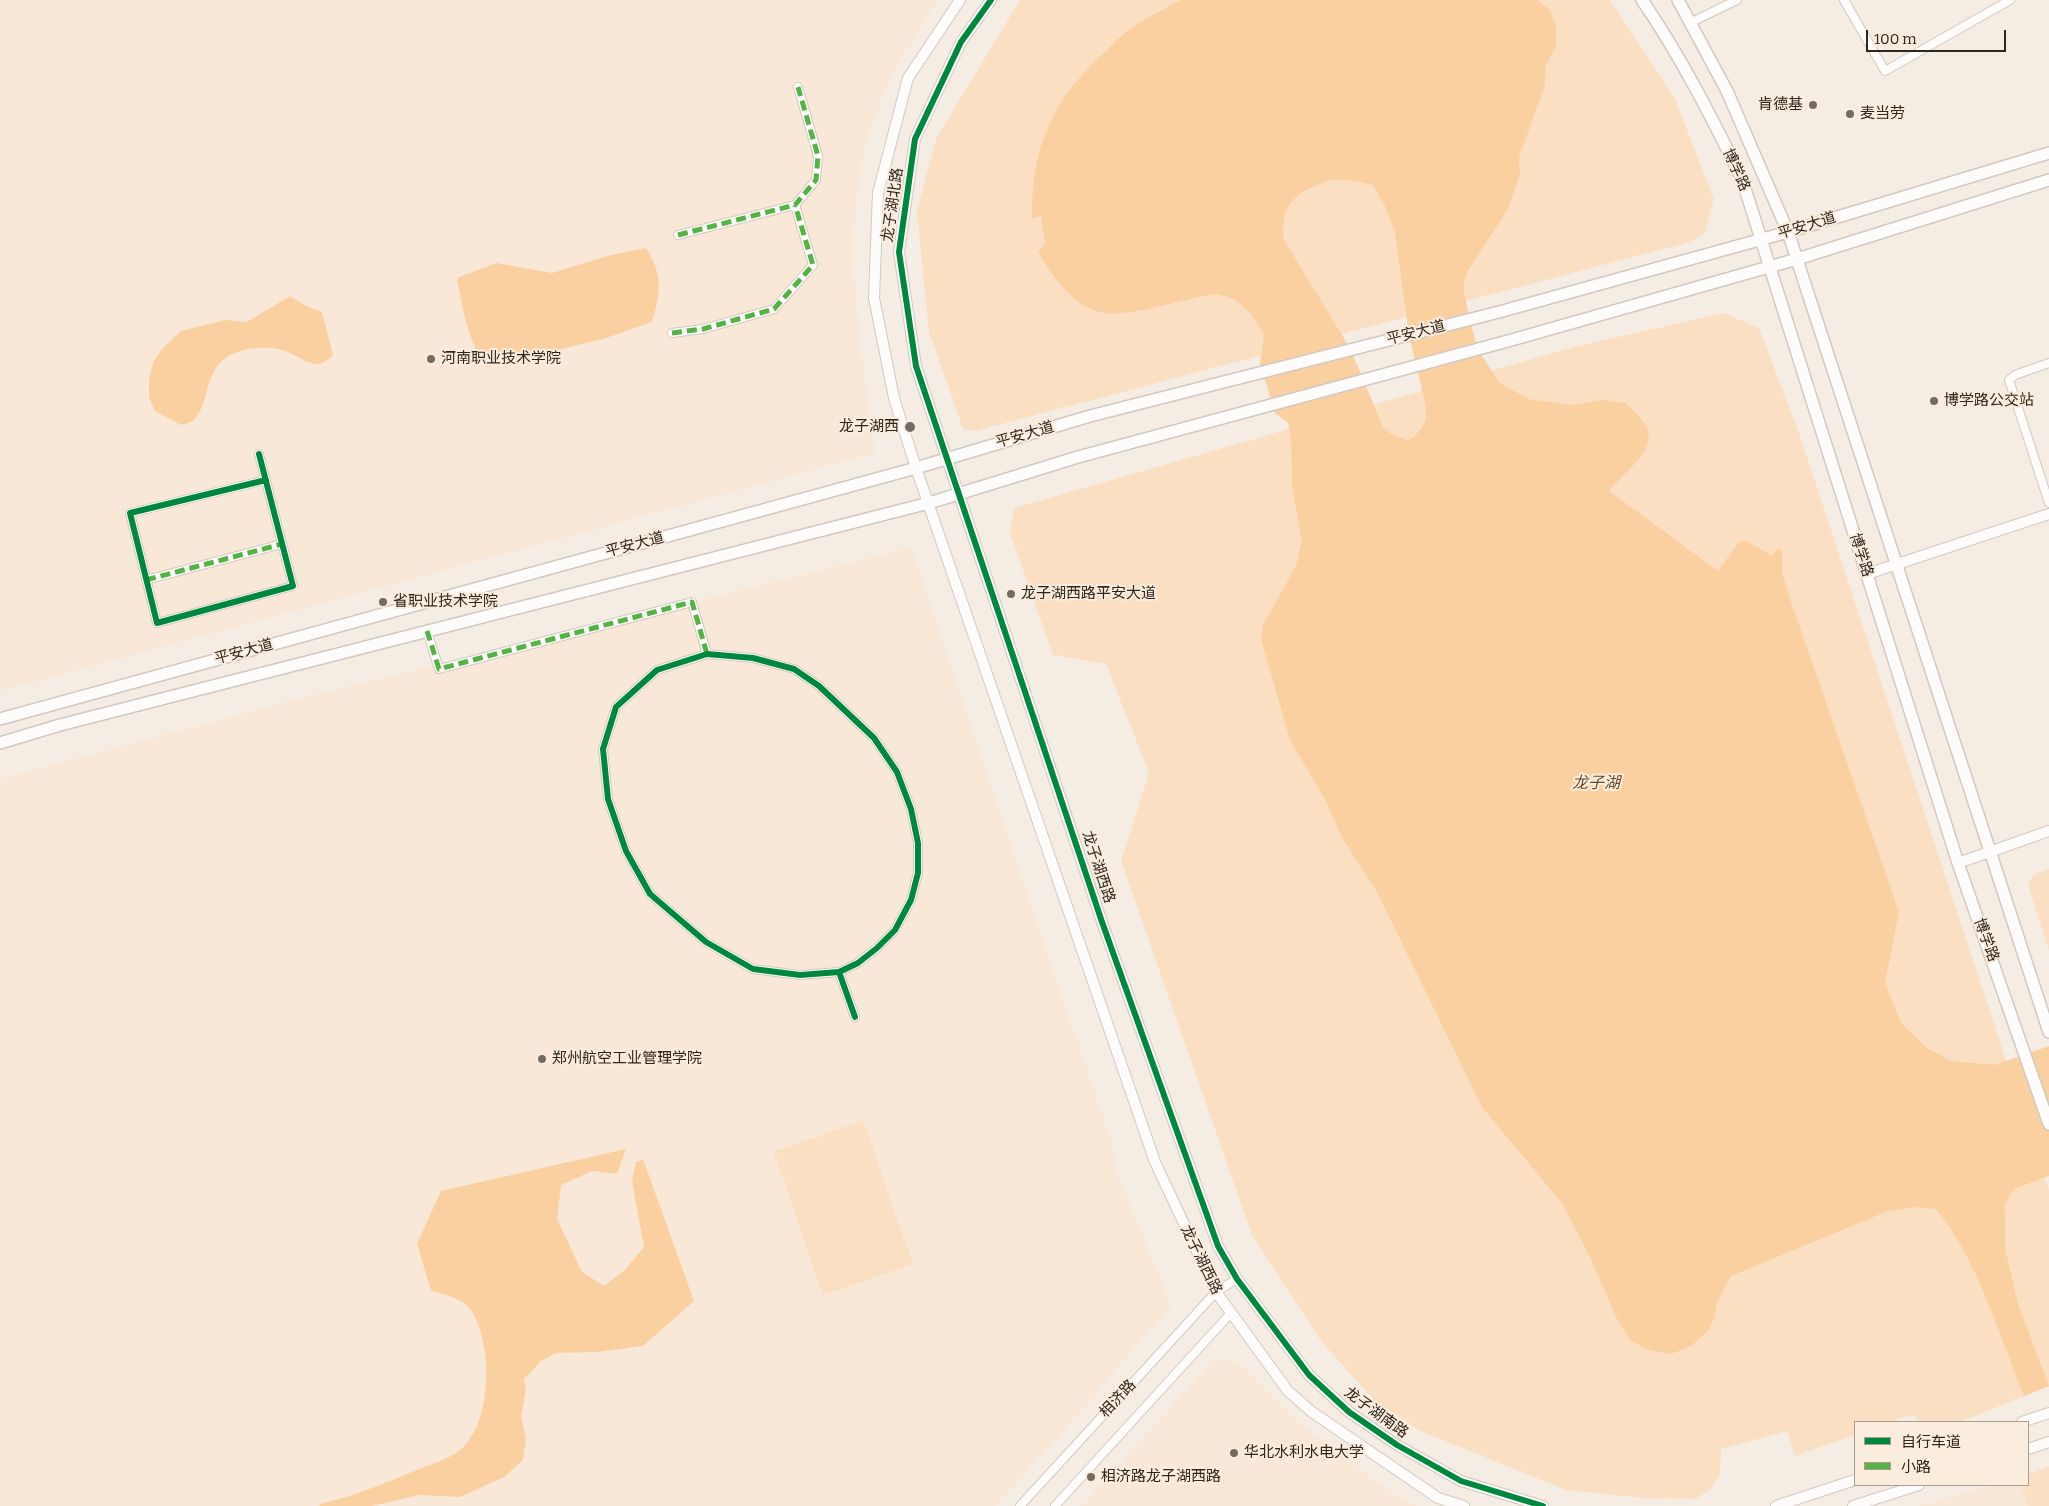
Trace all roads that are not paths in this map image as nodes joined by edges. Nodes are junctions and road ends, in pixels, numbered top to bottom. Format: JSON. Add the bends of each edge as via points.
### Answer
{"nodes":[{"id":1,"x":960,"y":0,"type":"edge"},
{"id":2,"x":992,"y":0,"type":"edge"},
{"id":3,"x":1642,"y":0,"type":"edge"},
{"id":4,"x":1678,"y":0,"type":"edge"},
{"id":5,"x":1737,"y":0,"type":"edge"},
{"id":6,"x":1844,"y":0,"type":"edge"},
{"id":7,"x":2010,"y":0,"type":"edge"},
{"id":8,"x":1692,"y":22,"type":"junction"},
{"id":9,"x":798,"y":87,"type":"dead end"},
{"id":10,"x":2049,"y":152,"type":"edge"},
{"id":11,"x":2049,"y":180,"type":"edge"},
{"id":12,"x":795,"y":205,"type":"junction"},
{"id":13,"x":1788,"y":232,"type":"junction"},
{"id":14,"x":678,"y":235,"type":"dead end"},
{"id":15,"x":1762,"y":239,"type":"junction"},
{"id":16,"x":1797,"y":259,"type":"junction"},
{"id":17,"x":1769,"y":267,"type":"junction"},
{"id":18,"x":672,"y":333,"type":"dead end"},
{"id":19,"x":2049,"y":363,"type":"edge"},
{"id":20,"x":259,"y":454,"type":"dead end"},
{"id":21,"x":947,"y":458,"type":"junction"},
{"id":22,"x":916,"y":468,"type":"junction"},
{"id":23,"x":266,"y":480,"type":"junction"},
{"id":24,"x":958,"y":494,"type":"junction"},
{"id":25,"x":929,"y":503,"type":"junction"},
{"id":26,"x":2049,"y":503,"type":"edge"},
{"id":27,"x":2049,"y":514,"type":"edge"},
{"id":28,"x":282,"y":544,"type":"junction"},
{"id":29,"x":1897,"y":566,"type":"junction"},
{"id":30,"x":1867,"y":574,"type":"junction"},
{"id":31,"x":146,"y":580,"type":"junction"},
{"id":32,"x":428,"y":632,"type":"junction"},
{"id":33,"x":707,"y":654,"type":"junction"},
{"id":34,"x":0,"y":719,"type":"edge"},
{"id":35,"x":0,"y":743,"type":"edge"},
{"id":36,"x":2049,"y":831,"type":"edge"},
{"id":37,"x":1990,"y":852,"type":"junction"},
{"id":38,"x":1958,"y":863,"type":"junction"},
{"id":39,"x":840,"y":972,"type":"junction"},
{"id":40,"x":855,"y":1017,"type":"dead end"},
{"id":41,"x":2048,"y":1029,"type":"edge"},
{"id":42,"x":2049,"y":1124,"type":"edge"},
{"id":43,"x":1237,"y":1279,"type":"junction"},
{"id":44,"x":1216,"y":1292,"type":"junction"},
{"id":45,"x":1230,"y":1314,"type":"junction"},
{"id":46,"x":2049,"y":1413,"type":"edge"},
{"id":47,"x":2025,"y":1421,"type":"edge"},
{"id":48,"x":2049,"y":1442,"type":"edge"},
{"id":49,"x":2029,"y":1449,"type":"edge"},
{"id":50,"x":1854,"y":1480,"type":"edge"},
{"id":51,"x":1916,"y":1486,"type":"edge"},
{"id":52,"x":1020,"y":1506,"type":"edge"},
{"id":53,"x":1055,"y":1506,"type":"edge"},
{"id":54,"x":1464,"y":1506,"type":"edge"},
{"id":55,"x":1543,"y":1506,"type":"edge"},
{"id":56,"x":1776,"y":1506,"type":"edge"},
{"id":57,"x":1853,"y":1506,"type":"edge"}],
"edges":[{"from":1,"to":22,"type":"street","name":"龙子湖北路","via":[[908,78],[878,193],[874,298],[894,398]]},
{"from":2,"to":21,"type":"street","name":"龙子湖北路","via":[[961,42],[915,139],[899,252],[916,366]]},
{"from":3,"to":15,"type":"main road","name":"博学路","via":[[1704,100],[1742,179]]},
{"from":4,"to":8,"type":"main road","name":"博学路"},
{"from":5,"to":8,"type":"street"},
{"from":6,"to":7,"type":"street","via":[[1885,71]]},
{"from":8,"to":13,"type":"main road","name":"博学路","via":[[1727,91]]},
{"from":9,"to":12,"type":"street","via":[[818,156],[816,180]]},
{"from":10,"to":13,"type":"main road","name":"平安大道"},
{"from":11,"to":16,"type":"main road","name":"平安大道"},
{"from":12,"to":14,"type":"street"},
{"from":12,"to":18,"type":"street","via":[[813,265],[774,309],[703,329]]},
{"from":13,"to":15,"type":"main road","name":"平安大道"},
{"from":13,"to":16,"type":"main road","name":"博学路"},
{"from":15,"to":17,"type":"main road","name":"博学路"},
{"from":15,"to":21,"type":"main road","name":"平安大道","via":[[1499,312],[1090,416]]},
{"from":16,"to":17,"type":"main road","name":"平安大道"},
{"from":16,"to":29,"type":"main road","name":"博学路"},
{"from":17,"to":24,"type":"main road","name":"平安大道","via":[[1078,457]]},
{"from":17,"to":30,"type":"main road","name":"博学路"},
{"from":19,"to":26,"type":"street","via":[[2008,380]]},
{"from":20,"to":23,"type":"street"},
{"from":21,"to":22,"type":"main road","name":"平安大道"},
{"from":21,"to":24,"type":"street","name":"龙子湖西路"},
{"from":22,"to":25,"type":"street","name":"龙子湖西路"},
{"from":22,"to":34,"type":"main road","name":"平安大道"},
{"from":23,"to":28,"type":"street"},
{"from":23,"to":31,"type":"street","via":[[130,513]]},
{"from":24,"to":25,"type":"main road","name":"平安大道"},
{"from":24,"to":43,"type":"street","name":"龙子湖西路","via":[[1102,922],[1218,1246]]},
{"from":25,"to":32,"type":"main road","name":"平安大道"},
{"from":25,"to":44,"type":"street","name":"龙子湖西路","via":[[1155,1162]]},
{"from":27,"to":29,"type":"street"},
{"from":28,"to":31,"type":"street"},
{"from":28,"to":31,"type":"street","via":[[293,586],[166,621],[157,623]]},
{"from":29,"to":30,"type":"street"},
{"from":29,"to":37,"type":"main road","name":"博学路"},
{"from":30,"to":38,"type":"main road","name":"博学路"},
{"from":32,"to":33,"type":"street","via":[[439,669],[692,602]]},
{"from":32,"to":35,"type":"main road","name":"平安大道"},
{"from":33,"to":39,"type":"street","via":[[753,658],[794,669],[819,686],[874,738],[897,772],[911,809],[918,843],[918,873],[911,900],[895,930],[858,963]]},
{"from":33,"to":39,"type":"street","via":[[657,670],[616,707],[604,749],[608,799],[626,851],[650,894],[706,942],[753,969],[800,975]]},
{"from":36,"to":37,"type":"street"},
{"from":37,"to":38,"type":"street"},
{"from":37,"to":41,"type":"main road","name":"博学路"},
{"from":38,"to":42,"type":"main road","name":"博学路"},
{"from":39,"to":40,"type":"street"},
{"from":43,"to":44,"type":"street","name":"相济路"},
{"from":43,"to":55,"type":"street","name":"龙子湖南路","via":[[1309,1375],[1349,1412],[1397,1445],[1461,1481]]},
{"from":44,"to":45,"type":"street","name":"龙子湖西路"},
{"from":44,"to":52,"type":"street","name":"相济路"},
{"from":45,"to":53,"type":"street","name":"相济路"},
{"from":45,"to":54,"type":"street","via":[[1288,1391],[1312,1412],[1438,1498]]},
{"from":46,"to":47,"type":"street"},
{"from":48,"to":49,"type":"street"},
{"from":50,"to":56,"type":"street"},
{"from":51,"to":57,"type":"street"}]}
